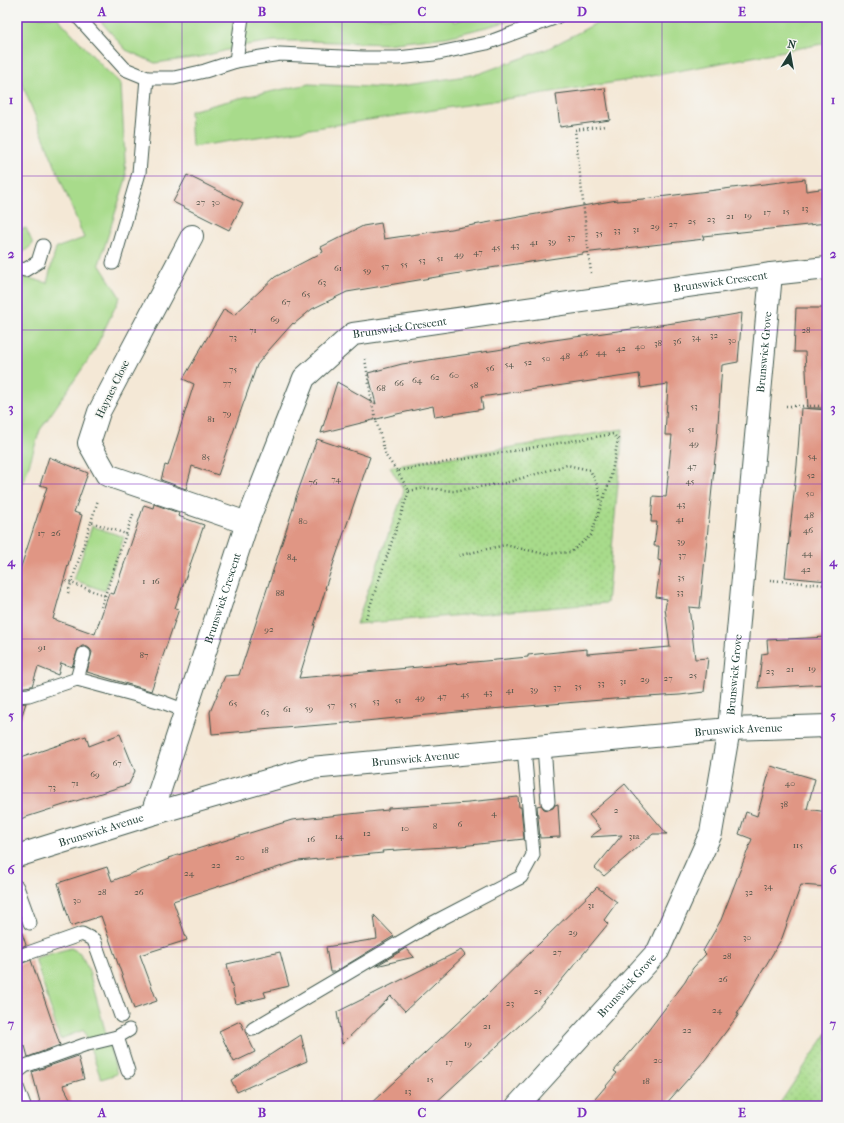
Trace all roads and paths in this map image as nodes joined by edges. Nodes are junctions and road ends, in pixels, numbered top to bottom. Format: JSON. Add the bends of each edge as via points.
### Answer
{"nodes":[{"id":1,"x":78,"y":17,"type":"edge"},
{"id":2,"x":242,"y":17,"type":"edge"},
{"id":3,"x":558,"y":17,"type":"edge"},
{"id":4,"x":236,"y":61,"type":"junction"},
{"id":5,"x":147,"y":78,"type":"junction"},
{"id":6,"x":605,"y":126,"type":"dead end"},
{"id":7,"x":192,"y":236,"type":"dead end"},
{"id":8,"x":44,"y":246,"type":"dead end"},
{"id":9,"x":112,"y":264,"type":"dead end"},
{"id":10,"x":17,"y":268,"type":"edge"},
{"id":11,"x":827,"y":268,"type":"edge"},
{"id":12,"x":771,"y":274,"type":"junction"},
{"id":13,"x":594,"y":299,"type":"junction"},
{"id":14,"x":360,"y":333,"type":"junction"},
{"id":15,"x":759,"y":406,"type":"junction"},
{"id":16,"x":827,"y":406,"type":"edge"},
{"id":17,"x":397,"y":471,"type":"junction"},
{"id":18,"x":408,"y":491,"type":"junction"},
{"id":19,"x":601,"y":505,"type":"junction"},
{"id":20,"x":248,"y":523,"type":"junction"},
{"id":21,"x":457,"y":556,"type":"dead end"},
{"id":22,"x":743,"y":578,"type":"junction"},
{"id":23,"x":66,"y":581,"type":"dead end"},
{"id":24,"x":71,"y":583,"type":"junction"},
{"id":25,"x":827,"y":585,"type":"edge"},
{"id":26,"x":68,"y":593,"type":"dead end"},
{"id":27,"x":106,"y":596,"type":"junction"},
{"id":28,"x":101,"y":607,"type":"dead end"},
{"id":29,"x":366,"y":618,"type":"dead end"},
{"id":30,"x":84,"y":654,"type":"dead end"},
{"id":31,"x":77,"y":679,"type":"junction"},
{"id":32,"x":17,"y":696,"type":"edge"},
{"id":33,"x":186,"y":711,"type":"junction"},
{"id":34,"x":827,"y":726,"type":"edge"},
{"id":35,"x":729,"y":729,"type":"junction"},
{"id":36,"x":534,"y":747,"type":"junction"},
{"id":37,"x":548,"y":802,"type":"dead end"},
{"id":38,"x":152,"y":814,"type":"junction"},
{"id":39,"x":17,"y":856,"type":"edge"},
{"id":40,"x":17,"y":887,"type":"edge"},
{"id":41,"x":30,"y":923,"type":"dead end"},
{"id":42,"x":17,"y":957,"type":"edge"},
{"id":43,"x":121,"y":1016,"type":"dead end"},
{"id":44,"x":254,"y":1029,"type":"dead end"},
{"id":45,"x":129,"y":1030,"type":"dead end"},
{"id":46,"x":117,"y":1037,"type":"junction"},
{"id":47,"x":128,"y":1071,"type":"dead end"},
{"id":48,"x":17,"y":1072,"type":"edge"},
{"id":49,"x":17,"y":1087,"type":"edge"},
{"id":50,"x":24,"y":1106,"type":"edge"},
{"id":51,"x":517,"y":1106,"type":"edge"}],
"edges":[{"from":1,"to":5,"type":"lane","via":[[125,69]]},
{"from":2,"to":4,"type":"lane"},
{"from":3,"to":4,"type":"lane","via":[[487,43],[434,54],[398,58],[280,54]]},
{"from":4,"to":5,"type":"lane","via":[[174,78]]},
{"from":5,"to":9,"type":"lane","via":[[139,173]]},
{"from":6,"to":13,"type":"path","via":[[575,130]]},
{"from":7,"to":20,"type":"street","name":"Haynes Close","via":[[99,412],[89,444],[107,475]]},
{"from":8,"to":10,"type":"lane","via":[[38,262],[25,270]]},
{"from":11,"to":12,"type":"street","name":"Brunswick Crescent"},
{"from":12,"to":13,"type":"street","name":"Brunswick Crescent"},
{"from":12,"to":15,"type":"street","name":"Brunswick Grove"},
{"from":13,"to":14,"type":"street","name":"Brunswick Crescent"},
{"from":14,"to":17,"type":"path","via":[[373,409],[386,456]]},
{"from":14,"to":20,"type":"street","name":"Brunswick Crescent","via":[[353,334],[304,378]]},
{"from":15,"to":16,"type":"path"},
{"from":15,"to":22,"type":"street","name":"Brunswick Grove"},
{"from":17,"to":18,"type":"path"},
{"from":17,"to":19,"type":"path","via":[[613,434],[618,439],[611,477]]},
{"from":18,"to":19,"type":"path","via":[[425,488],[453,491],[505,483],[567,465],[590,470],[598,487]]},
{"from":18,"to":29,"type":"path"},
{"from":19,"to":21,"type":"path","via":[[591,536],[571,552],[545,554],[505,545]]},
{"from":20,"to":33,"type":"street","name":"Brunswick Crescent"},
{"from":22,"to":25,"type":"path"},
{"from":22,"to":35,"type":"street","name":"Brunswick Grove"},
{"from":23,"to":24,"type":"path"},
{"from":24,"to":26,"type":"path"},
{"from":24,"to":27,"type":"path"},
{"from":24,"to":27,"type":"path","via":[[91,522],[126,534]]},
{"from":27,"to":28,"type":"path"},
{"from":30,"to":31,"type":"lane"},
{"from":31,"to":32,"type":"lane","via":[[28,696]]},
{"from":31,"to":33,"type":"lane"},
{"from":33,"to":38,"type":"street","name":"Brunswick Crescent"},
{"from":34,"to":35,"type":"street","name":"Brunswick Avenue"},
{"from":35,"to":36,"type":"street","name":"Brunswick Avenue"},
{"from":35,"to":51,"type":"street","name":"Brunswick Grove","via":[[711,833],[658,951]]},
{"from":36,"to":37,"type":"lane"},
{"from":36,"to":38,"type":"street","name":"Brunswick Avenue","via":[[311,768]]},
{"from":36,"to":44,"type":"lane","via":[[533,855],[521,877],[431,924]]},
{"from":38,"to":39,"type":"street","name":"Brunswick Avenue"},
{"from":40,"to":41,"type":"lane"},
{"from":42,"to":43,"type":"lane","via":[[82,934],[94,940]]},
{"from":45,"to":46,"type":"lane"},
{"from":46,"to":47,"type":"lane"},
{"from":46,"to":48,"type":"lane","via":[[84,1045],[25,1066]]},
{"from":49,"to":50,"type":"lane"}]}
